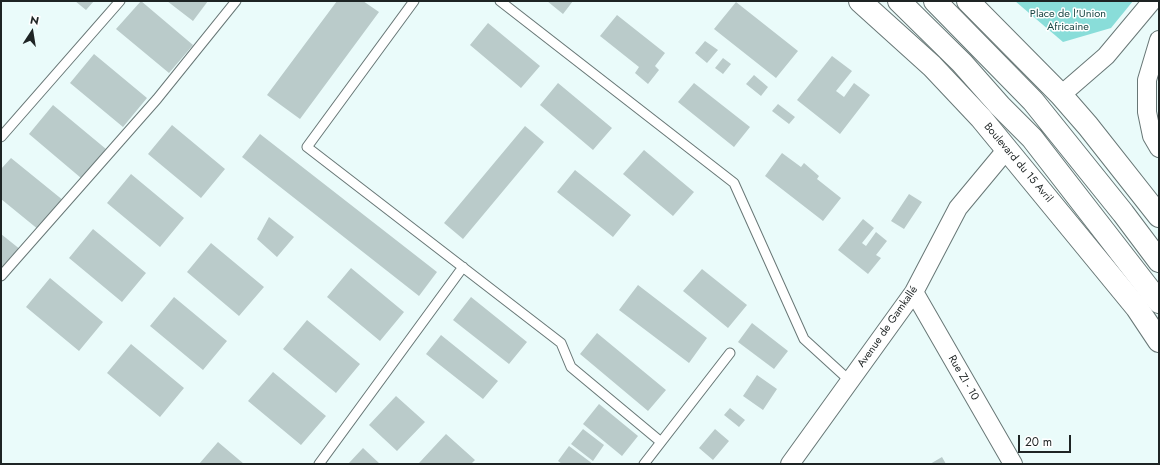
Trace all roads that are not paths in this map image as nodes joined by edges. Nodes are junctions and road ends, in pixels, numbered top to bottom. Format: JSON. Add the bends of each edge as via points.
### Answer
{"nodes":[{"id":1,"x":120,"y":1,"type":"edge"},
{"id":2,"x":236,"y":1,"type":"edge"},
{"id":3,"x":414,"y":1,"type":"edge"},
{"id":4,"x":500,"y":1,"type":"edge"},
{"id":5,"x":860,"y":1,"type":"edge"},
{"id":6,"x":899,"y":1,"type":"edge"},
{"id":7,"x":935,"y":1,"type":"edge"},
{"id":8,"x":968,"y":1,"type":"edge"},
{"id":9,"x":1152,"y":1,"type":"edge"},
{"id":10,"x":1159,"y":40,"type":"edge"},
{"id":11,"x":1061,"y":95,"type":"junction"},
{"id":12,"x":1,"y":138,"type":"edge"},
{"id":13,"x":1159,"y":148,"type":"edge"},
{"id":14,"x":1007,"y":149,"type":"junction"},
{"id":15,"x":1159,"y":216,"type":"edge"},
{"id":16,"x":1159,"y":262,"type":"edge"},
{"id":17,"x":463,"y":267,"type":"junction"},
{"id":18,"x":1,"y":276,"type":"edge"},
{"id":19,"x":914,"y":292,"type":"junction"},
{"id":20,"x":1159,"y":302,"type":"edge"},
{"id":21,"x":1159,"y":341,"type":"edge"},
{"id":22,"x":730,"y":353,"type":"dead end"},
{"id":23,"x":850,"y":381,"type":"junction"},
{"id":24,"x":661,"y":442,"type":"junction"},
{"id":25,"x":319,"y":464,"type":"edge"},
{"id":26,"x":644,"y":464,"type":"edge"},
{"id":27,"x":790,"y":464,"type":"edge"},
{"id":28,"x":1013,"y":464,"type":"edge"}],
"edges":[{"from":1,"to":12,"type":"lane"},
{"from":2,"to":18,"type":"lane","via":[[157,99]]},
{"from":3,"to":17,"type":"lane","via":[[307,147]]},
{"from":4,"to":23,"type":"lane","via":[[734,183],[804,339]]},
{"from":5,"to":14,"type":"main road","name":"Boulevard du 15 Avril","via":[[932,66]]},
{"from":6,"to":20,"type":"main road","via":[[962,63],[1032,138]]},
{"from":7,"to":16,"type":"main road","via":[[1038,107]]},
{"from":8,"to":11,"type":"main road"},
{"from":9,"to":11,"type":"street","via":[[1106,56]]},
{"from":10,"to":13,"type":"street","via":[[1147,80],[1146,112],[1152,136]]},
{"from":11,"to":15,"type":"main road"},
{"from":14,"to":19,"type":"street","name":"Avenue de Gamkallé","via":[[958,208]]},
{"from":14,"to":21,"type":"main road","name":"Boulevard du 15 Avril","via":[[1137,308]]},
{"from":17,"to":24,"type":"lane","via":[[561,343],[571,367]]},
{"from":17,"to":25,"type":"lane"},
{"from":19,"to":23,"type":"street","name":"Avenue de Gamkallé"},
{"from":19,"to":28,"type":"street","name":"Rue ZI - 10"},
{"from":22,"to":24,"type":"lane"},
{"from":23,"to":27,"type":"street","name":"Avenue de Gamkallé"},
{"from":24,"to":26,"type":"lane"}]}
